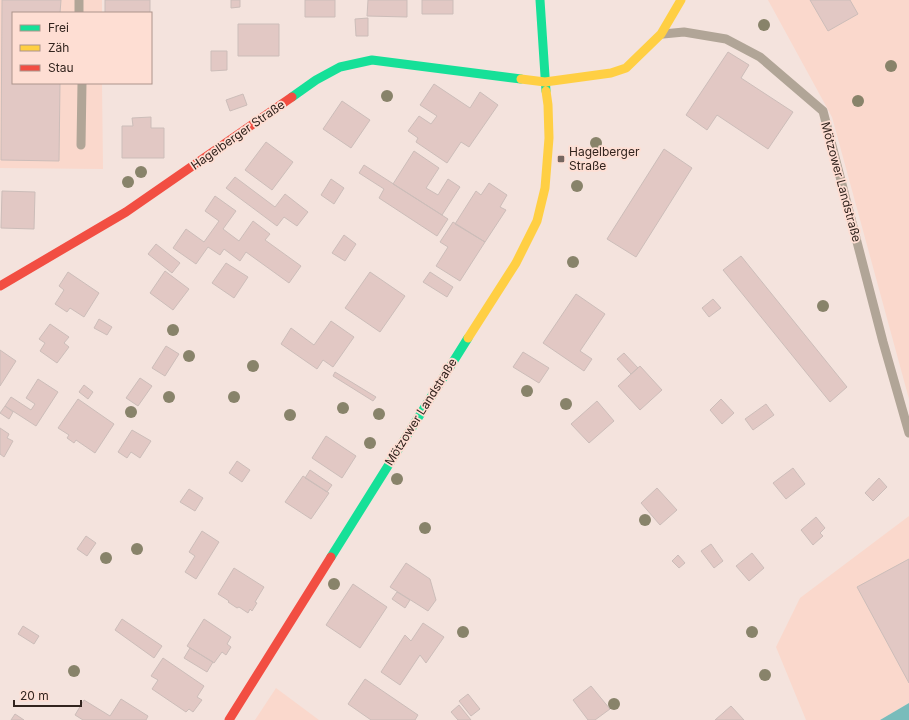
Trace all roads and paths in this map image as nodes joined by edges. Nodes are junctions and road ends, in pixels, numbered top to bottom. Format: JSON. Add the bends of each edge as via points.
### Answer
{"nodes":[{"id":1,"x":79,"y":0,"type":"edge"},
{"id":2,"x":540,"y":0,"type":"edge"},
{"id":3,"x":681,"y":0,"type":"edge"},
{"id":4,"x":80,"y":12,"type":"edge"},
{"id":5,"x":661,"y":34,"type":"junction"},
{"id":6,"x":545,"y":82,"type":"junction"},
{"id":7,"x":82,"y":84,"type":"edge"},
{"id":8,"x":81,"y":145,"type":"dead end"},
{"id":9,"x":0,"y":286,"type":"edge"},
{"id":10,"x":909,"y":433,"type":"edge"},
{"id":11,"x":229,"y":720,"type":"edge"}],
"edges":[{"from":1,"to":4,"type":"lane"},
{"from":2,"to":6,"type":"main road","name":"Mötzower Landstraße"},
{"from":3,"to":5,"type":"main road"},
{"from":5,"to":6,"type":"main road","via":[[626,68],[611,73]]},
{"from":5,"to":10,"type":"lane","name":"Mötzower Landstraße","via":[[684,32],[726,39],[760,57],[823,111]]},
{"from":6,"to":9,"type":"main road","name":"Hagelberger Straße","via":[[372,60],[340,67],[316,80],[126,212]]},
{"from":6,"to":11,"type":"main road","name":"Mötzower Landstraße","via":[[549,138],[544,188],[537,221],[516,263]]},
{"from":7,"to":8,"type":"lane"}]}
